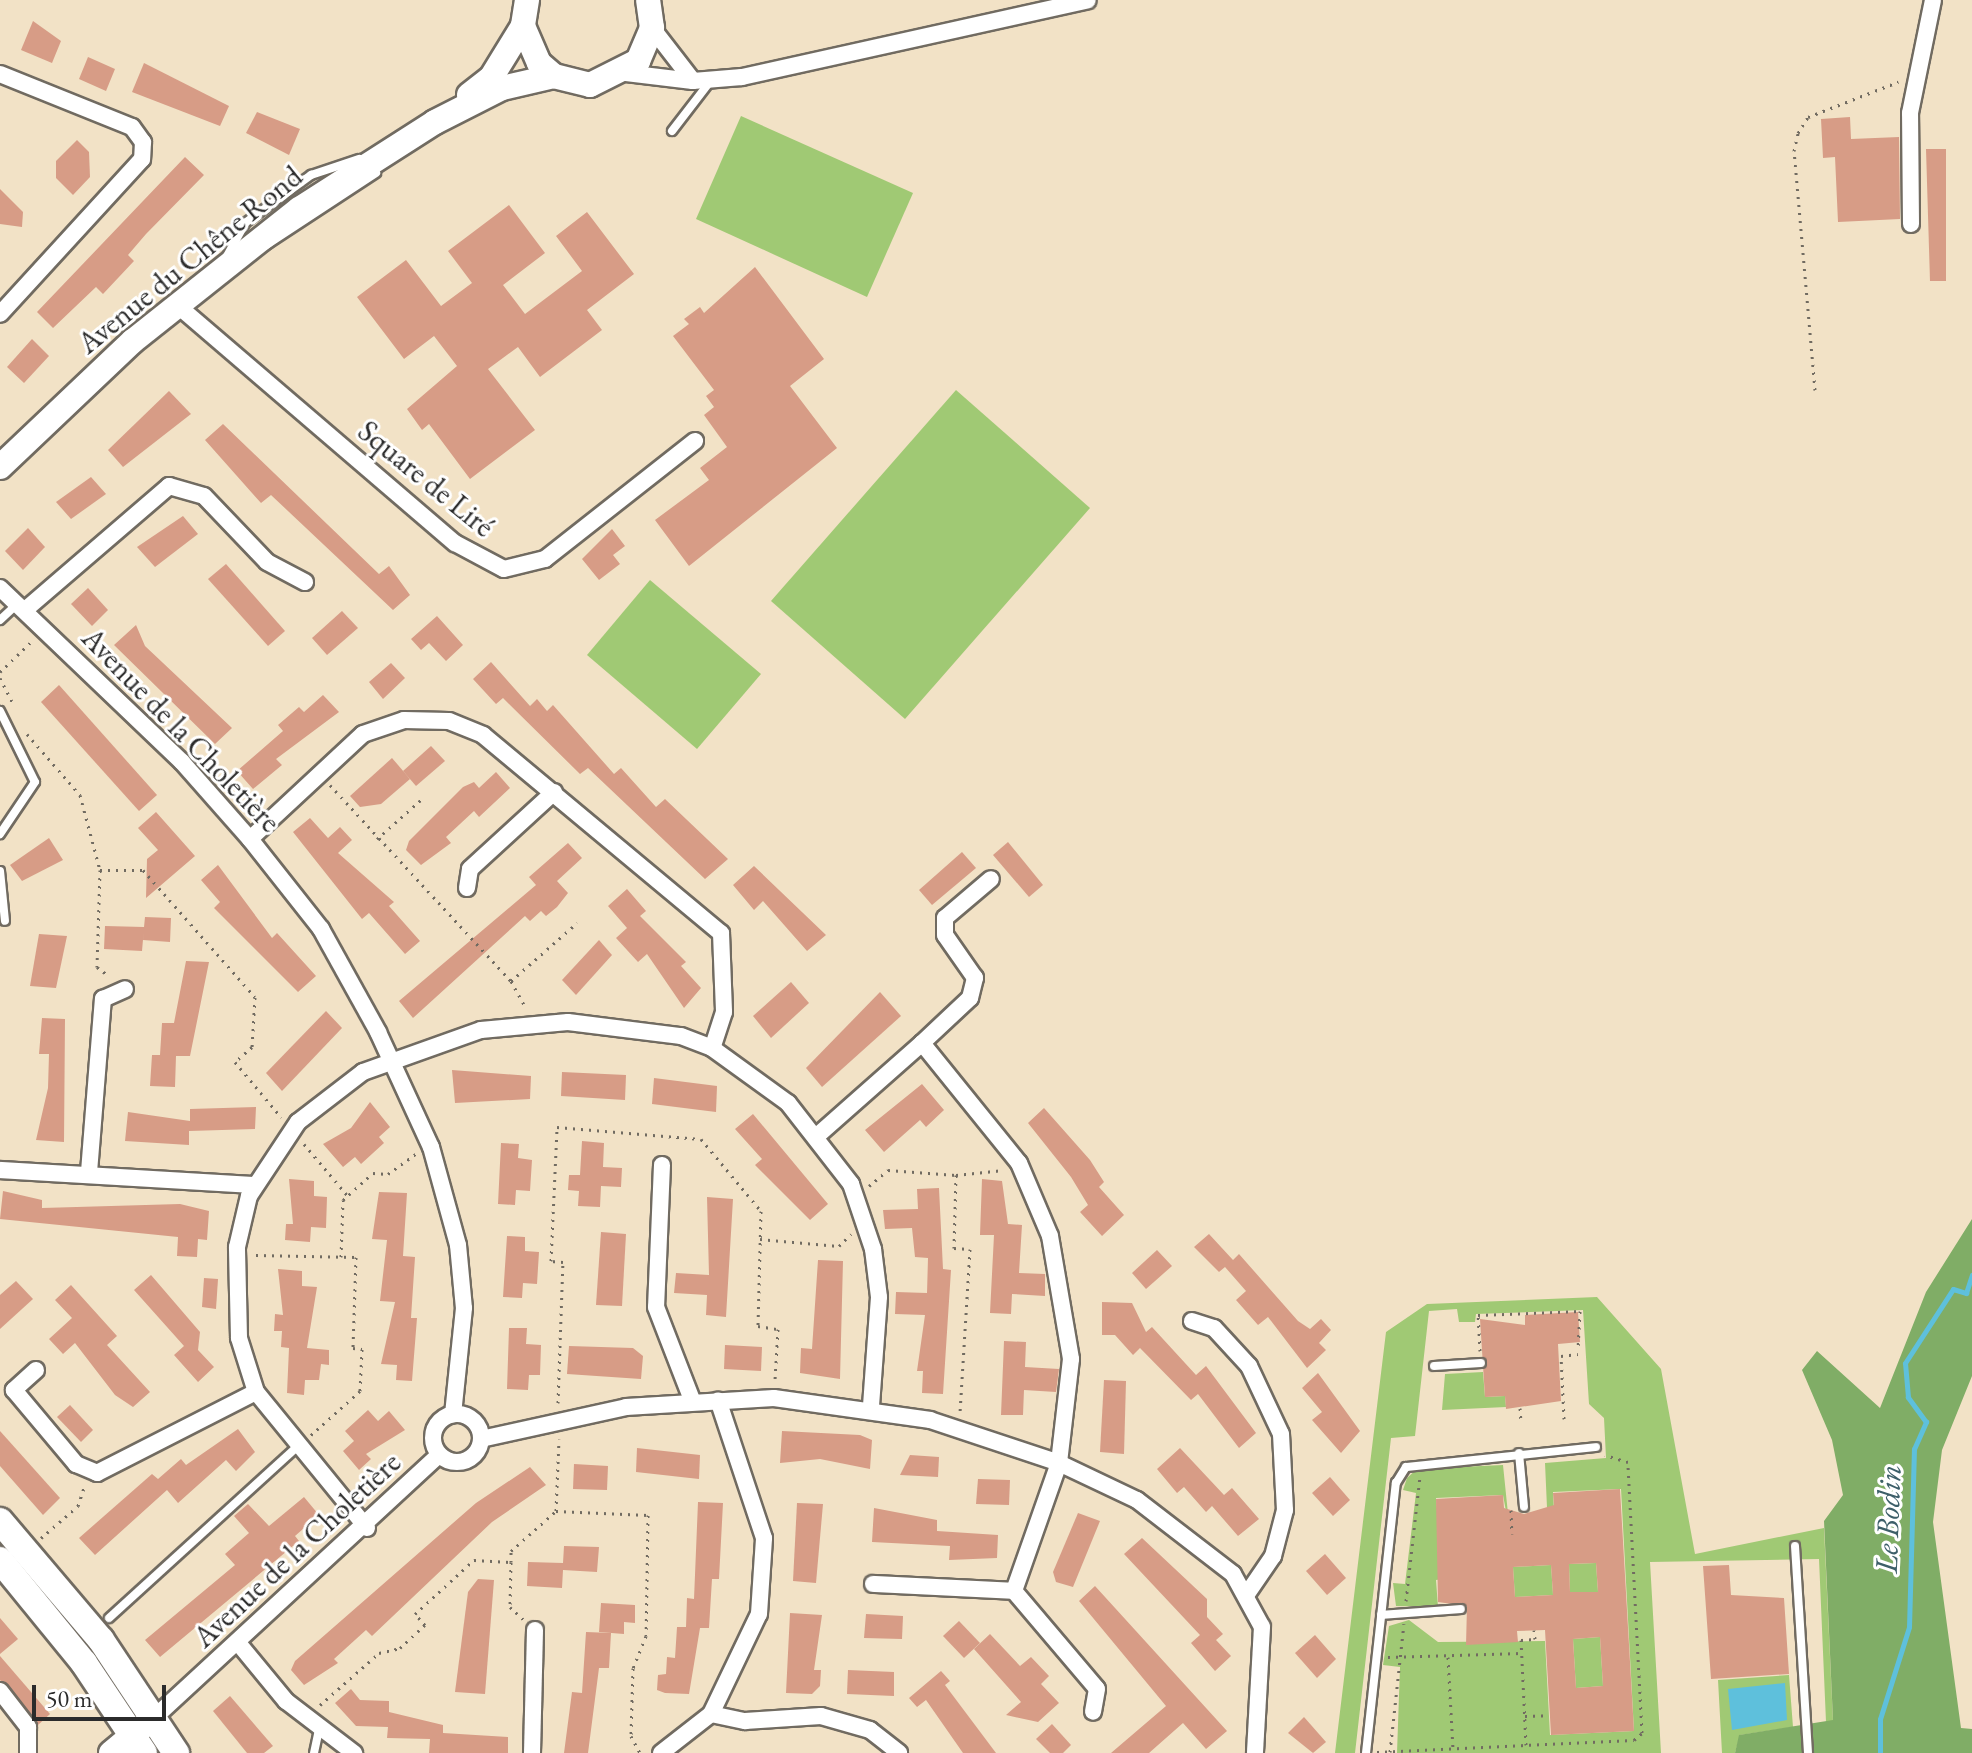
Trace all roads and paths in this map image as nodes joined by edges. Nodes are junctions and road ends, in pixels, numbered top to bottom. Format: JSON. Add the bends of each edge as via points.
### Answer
{"nodes":[{"id":1,"x":527,"y":0,"type":"edge"},
{"id":2,"x":1088,"y":0,"type":"edge"},
{"id":3,"x":1933,"y":0,"type":"edge"},
{"id":4,"x":651,"y":10,"type":"edge"},
{"id":5,"x":523,"y":26,"type":"junction"},
{"id":6,"x":626,"y":73,"type":"junction"},
{"id":7,"x":0,"y":74,"type":"edge"},
{"id":8,"x":1916,"y":74,"type":"junction"},
{"id":9,"x":554,"y":76,"type":"junction"},
{"id":10,"x":701,"y":82,"type":"junction"},
{"id":11,"x":435,"y":122,"type":"junction"},
{"id":12,"x":672,"y":131,"type":"dead end"},
{"id":13,"x":399,"y":144,"type":"junction"},
{"id":14,"x":1911,"y":224,"type":"dead end"},
{"id":15,"x":222,"y":269,"type":"junction"},
{"id":16,"x":177,"y":305,"type":"junction"},
{"id":17,"x":0,"y":314,"type":"edge"},
{"id":18,"x":1815,"y":390,"type":"dead end"},
{"id":19,"x":695,"y":441,"type":"dead end"},
{"id":20,"x":0,"y":467,"type":"edge"},
{"id":21,"x":305,"y":582,"type":"dead end"},
{"id":22,"x":0,"y":588,"type":"edge"},
{"id":23,"x":21,"y":607,"type":"junction"},
{"id":24,"x":0,"y":620,"type":"edge"},
{"id":25,"x":45,"y":629,"type":"junction"},
{"id":26,"x":0,"y":672,"type":"edge"},
{"id":27,"x":0,"y":678,"type":"edge"},
{"id":28,"x":14,"y":707,"type":"dead end"},
{"id":29,"x":0,"y":711,"type":"edge"},
{"id":30,"x":21,"y":721,"type":"dead end"},
{"id":31,"x":318,"y":772,"type":"junction"},
{"id":32,"x":554,"y":792,"type":"junction"},
{"id":33,"x":424,"y":797,"type":"dead end"},
{"id":34,"x":0,"y":834,"type":"edge"},
{"id":35,"x":250,"y":839,"type":"junction"},
{"id":36,"x":377,"y":839,"type":"junction"},
{"id":37,"x":100,"y":870,"type":"junction"},
{"id":38,"x":0,"y":871,"type":"edge"},
{"id":39,"x":991,"y":879,"type":"dead end"},
{"id":40,"x":467,"y":888,"type":"dead end"},
{"id":41,"x":5,"y":921,"type":"dead end"},
{"id":42,"x":577,"y":923,"type":"dead end"},
{"id":43,"x":511,"y":981,"type":"junction"},
{"id":44,"x":125,"y":989,"type":"joint"},
{"id":45,"x":531,"y":1024,"type":"junction"},
{"id":46,"x":922,"y":1043,"type":"junction"},
{"id":47,"x":712,"y":1048,"type":"junction"},
{"id":48,"x":391,"y":1061,"type":"junction"},
{"id":49,"x":292,"y":1130,"type":"junction"},
{"id":50,"x":818,"y":1135,"type":"junction"},
{"id":51,"x":431,"y":1147,"type":"junction"},
{"id":52,"x":1019,"y":1163,"type":"junction"},
{"id":53,"x":662,"y":1165,"type":"dead end"},
{"id":54,"x":0,"y":1170,"type":"edge"},
{"id":55,"x":89,"y":1172,"type":"junction"},
{"id":56,"x":956,"y":1175,"type":"junction"},
{"id":57,"x":254,"y":1185,"type":"junction"},
{"id":58,"x":348,"y":1196,"type":"junction"},
{"id":59,"x":856,"y":1197,"type":"junction"},
{"id":60,"x":867,"y":1229,"type":"junction"},
{"id":61,"x":760,"y":1239,"type":"dead end"},
{"id":62,"x":236,"y":1253,"type":"junction"},
{"id":63,"x":341,"y":1257,"type":"junction"},
{"id":64,"x":1192,"y":1321,"type":"dead end"},
{"id":65,"x":1578,"y":1347,"type":"dead end"},
{"id":66,"x":1578,"y":1354,"type":"dead end"},
{"id":67,"x":1481,"y":1363,"type":"joint"},
{"id":68,"x":1434,"y":1366,"type":"dead end"},
{"id":69,"x":36,"y":1370,"type":"dead end"},
{"id":70,"x":256,"y":1392,"type":"junction"},
{"id":71,"x":692,"y":1400,"type":"junction"},
{"id":72,"x":718,"y":1400,"type":"junction"},
{"id":73,"x":871,"y":1407,"type":"junction"},
{"id":74,"x":1520,"y":1408,"type":"dead end"},
{"id":75,"x":453,"y":1414,"type":"junction"},
{"id":76,"x":1564,"y":1419,"type":"dead end"},
{"id":77,"x":1521,"y":1422,"type":"dead end"},
{"id":78,"x":959,"y":1429,"type":"junction"},
{"id":79,"x":481,"y":1439,"type":"junction"},
{"id":80,"x":1596,"y":1447,"type":"dead end"},
{"id":81,"x":296,"y":1448,"type":"junction"},
{"id":82,"x":1519,"y":1453,"type":"junction"},
{"id":83,"x":439,"y":1455,"type":"junction"},
{"id":84,"x":1591,"y":1456,"type":"dead end"},
{"id":85,"x":1059,"y":1463,"type":"junction"},
{"id":86,"x":1421,"y":1466,"type":"dead end"},
{"id":87,"x":90,"y":1470,"type":"junction"},
{"id":88,"x":1524,"y":1507,"type":"dead end"},
{"id":89,"x":0,"y":1521,"type":"edge"},
{"id":90,"x":367,"y":1528,"type":"junction"},
{"id":91,"x":1795,"y":1546,"type":"dead end"},
{"id":92,"x":25,"y":1549,"type":"junction"},
{"id":93,"x":0,"y":1560,"type":"edge"},
{"id":94,"x":511,"y":1562,"type":"junction"},
{"id":95,"x":873,"y":1584,"type":"dead end"},
{"id":96,"x":1014,"y":1591,"type":"junction"},
{"id":97,"x":1247,"y":1594,"type":"junction"},
{"id":98,"x":1461,"y":1609,"type":"dead end"},
{"id":99,"x":1381,"y":1615,"type":"junction"},
{"id":100,"x":1405,"y":1616,"type":"junction"},
{"id":101,"x":109,"y":1618,"type":"dead end"},
{"id":102,"x":535,"y":1630,"type":"joint"},
{"id":103,"x":1534,"y":1630,"type":"dead end"},
{"id":104,"x":239,"y":1644,"type":"junction"},
{"id":105,"x":1522,"y":1653,"type":"junction"},
{"id":106,"x":1448,"y":1655,"type":"junction"},
{"id":107,"x":1400,"y":1657,"type":"junction"},
{"id":108,"x":1376,"y":1658,"type":"junction"},
{"id":109,"x":0,"y":1691,"type":"edge"},
{"id":110,"x":1093,"y":1712,"type":"dead end"},
{"id":111,"x":711,"y":1714,"type":"junction"},
{"id":112,"x":1549,"y":1715,"type":"dead end"},
{"id":113,"x":1525,"y":1716,"type":"junction"},
{"id":114,"x":155,"y":1717,"type":"junction"},
{"id":115,"x":305,"y":1718,"type":"junction"},
{"id":116,"x":319,"y":1730,"type":"junction"},
{"id":117,"x":139,"y":1744,"type":"edge"},
{"id":118,"x":1526,"y":1745,"type":"junction"},
{"id":119,"x":1453,"y":1749,"type":"junction"},
{"id":120,"x":1376,"y":1752,"type":"edge"},
{"id":121,"x":1390,"y":1752,"type":"edge"},
{"id":122,"x":28,"y":1753,"type":"edge"},
{"id":123,"x":111,"y":1753,"type":"edge"},
{"id":124,"x":176,"y":1753,"type":"edge"},
{"id":125,"x":314,"y":1753,"type":"edge"},
{"id":126,"x":354,"y":1753,"type":"edge"},
{"id":127,"x":532,"y":1753,"type":"edge"},
{"id":128,"x":640,"y":1753,"type":"edge"},
{"id":129,"x":661,"y":1753,"type":"edge"},
{"id":130,"x":899,"y":1753,"type":"edge"},
{"id":131,"x":1255,"y":1753,"type":"edge"},
{"id":132,"x":1366,"y":1753,"type":"edge"},
{"id":133,"x":1808,"y":1753,"type":"edge"}],
"edges":[{"from":1,"to":5,"type":"main road"},
{"from":2,"to":10,"type":"street"},
{"from":3,"to":8,"type":"street"},
{"from":4,"to":6,"type":"main road"},
{"from":4,"to":10,"type":"street"},
{"from":5,"to":9,"type":"main road","via":[[539,63]]},
{"from":5,"to":11,"type":"main road","name":"Avenue du Chêne Rond","via":[[491,78]]},
{"from":6,"to":9,"type":"main road","via":[[590,85]]},
{"from":6,"to":10,"type":"street"},
{"from":7,"to":17,"type":"street","via":[[132,127],[143,142],[142,159]]},
{"from":8,"to":14,"type":"street","via":[[1907,154]]},
{"from":8,"to":18,"type":"path","via":[[1808,117],[1798,133],[1794,151]]},
{"from":9,"to":11,"type":"main road","name":"Avenue du Chêne Rond","via":[[502,88]]},
{"from":10,"to":12,"type":"lane"},
{"from":11,"to":13,"type":"main road","name":"Avenue du Chêne Rond"},
{"from":13,"to":15,"type":"main road","name":"Avenue du Chêne Rond"},
{"from":13,"to":15,"type":"lane","via":[[311,175],[245,223]]},
{"from":15,"to":16,"type":"main road","name":"Avenue du Chêne Rond"},
{"from":16,"to":19,"type":"street","name":"Square de Liré","via":[[455,543],[504,569],[545,559]]},
{"from":16,"to":20,"type":"main road","name":"Avenue du Chêne Rond"},
{"from":21,"to":23,"type":"street","via":[[267,562],[204,496],[169,486]]},
{"from":22,"to":23,"type":"street","name":"Avenue de la Choletière"},
{"from":23,"to":24,"type":"lane"},
{"from":23,"to":25,"type":"street","name":"Avenue de la Choletière"},
{"from":25,"to":26,"type":"path"},
{"from":25,"to":35,"type":"street","name":"Avenue de la Choletière"},
{"from":27,"to":28,"type":"path"},
{"from":29,"to":34,"type":"lane","via":[[35,782]]},
{"from":30,"to":37,"type":"path","via":[[80,795]]},
{"from":31,"to":32,"type":"street","via":[[363,734],[404,720],[449,721],[483,735]]},
{"from":31,"to":35,"type":"street"},
{"from":31,"to":36,"type":"path"},
{"from":32,"to":40,"type":"street","via":[[470,869]]},
{"from":32,"to":47,"type":"street","via":[[721,933],[724,1012]]},
{"from":33,"to":36,"type":"path"},
{"from":35,"to":48,"type":"street","name":"Avenue de la Choletière","via":[[321,929]]},
{"from":36,"to":43,"type":"path"},
{"from":37,"to":44,"type":"path","via":[[97,967]]},
{"from":37,"to":49,"type":"path","via":[[143,870],[255,997],[252,1047],[235,1062]]},
{"from":38,"to":41,"type":"lane"},
{"from":39,"to":46,"type":"street","via":[[945,918],[945,935],[975,978],[970,998]]},
{"from":42,"to":43,"type":"path"},
{"from":43,"to":45,"type":"path"},
{"from":44,"to":55,"type":"street","via":[[103,999]]},
{"from":45,"to":47,"type":"street","via":[[628,1027]]},
{"from":45,"to":48,"type":"street","via":[[481,1030]]},
{"from":46,"to":50,"type":"street"},
{"from":46,"to":52,"type":"street"},
{"from":47,"to":50,"type":"street","via":[[788,1103]]},
{"from":48,"to":49,"type":"street","via":[[335,1090]]},
{"from":48,"to":51,"type":"street","name":"Avenue de la Choletière"},
{"from":49,"to":57,"type":"street"},
{"from":49,"to":58,"type":"path"},
{"from":50,"to":59,"type":"street"},
{"from":51,"to":58,"type":"path","via":[[388,1174],[373,1173]]},
{"from":51,"to":75,"type":"street","name":"Avenue de la Choletière","via":[[458,1245],[464,1308]]},
{"from":52,"to":56,"type":"path","via":[[994,1175]]},
{"from":52,"to":85,"type":"street","via":[[1050,1236],[1065,1299],[1071,1359]]},
{"from":53,"to":71,"type":"street","via":[[656,1307]]},
{"from":54,"to":55,"type":"street"},
{"from":55,"to":57,"type":"street"},
{"from":56,"to":59,"type":"path","via":[[888,1170]]},
{"from":56,"to":78,"type":"path","via":[[954,1248],[970,1249]]},
{"from":57,"to":62,"type":"street"},
{"from":58,"to":63,"type":"path"},
{"from":59,"to":60,"type":"street"},
{"from":60,"to":61,"type":"path","via":[[839,1246]]},
{"from":60,"to":73,"type":"street","via":[[879,1297]]},
{"from":62,"to":63,"type":"path"},
{"from":62,"to":70,"type":"street","via":[[239,1338]]},
{"from":63,"to":81,"type":"path","via":[[356,1257],[360,1391]]},
{"from":64,"to":97,"type":"street","via":[[1214,1328],[1249,1366],[1281,1434],[1285,1510],[1273,1556]]},
{"from":65,"to":67,"type":"path","via":[[1580,1311],[1478,1315]]},
{"from":66,"to":76,"type":"path","via":[[1561,1356]]},
{"from":67,"to":68,"type":"lane"},
{"from":69,"to":87,"type":"street","via":[[14,1390],[76,1464]]},
{"from":70,"to":81,"type":"street"},
{"from":70,"to":87,"type":"street","via":[[97,1473]]},
{"from":71,"to":72,"type":"street"},
{"from":71,"to":79,"type":"street"},
{"from":72,"to":73,"type":"street"},
{"from":72,"to":111,"type":"street","via":[[756,1508],[765,1572],[750,1646]]},
{"from":73,"to":78,"type":"street"},
{"from":74,"to":77,"type":"path"},
{"from":75,"to":79,"type":"street","via":[[473,1420]]},
{"from":75,"to":83,"type":"street","name":"Avenue de la Choletière","via":[[433,1433]]},
{"from":78,"to":85,"type":"street"},
{"from":79,"to":83,"type":"street","name":"Avenue de la Choletière","via":[[469,1459]]},
{"from":80,"to":82,"type":"lane"},
{"from":81,"to":90,"type":"street"},
{"from":81,"to":101,"type":"lane"},
{"from":82,"to":88,"type":"lane"},
{"from":82,"to":99,"type":"lane","via":[[1406,1467],[1396,1483]]},
{"from":83,"to":90,"type":"street","name":"Avenue de la Choletière"},
{"from":84,"to":118,"type":"path","via":[[1620,1455],[1628,1462],[1642,1733]]},
{"from":85,"to":96,"type":"street"},
{"from":85,"to":97,"type":"street","via":[[1187,1533]]},
{"from":86,"to":100,"type":"path"},
{"from":87,"to":92,"type":"path","via":[[78,1506]]},
{"from":89,"to":92,"type":"main road"},
{"from":90,"to":104,"type":"street","name":"Avenue de la Choletière"},
{"from":91,"to":133,"type":"lane"},
{"from":92,"to":114,"type":"main road"},
{"from":93,"to":117,"type":"main road"},
{"from":94,"to":102,"type":"path","via":[[510,1607]]},
{"from":94,"to":115,"type":"path","via":[[474,1560],[415,1614],[425,1625],[400,1648],[379,1653]]},
{"from":94,"to":128,"type":"path","via":[[511,1551],[556,1511],[648,1515],[646,1636],[633,1668],[631,1736]]},
{"from":95,"to":96,"type":"street"},
{"from":96,"to":110,"type":"street","via":[[1097,1689]]},
{"from":97,"to":131,"type":"street","via":[[1262,1627],[1265,1669]]},
{"from":98,"to":100,"type":"lane"},
{"from":99,"to":100,"type":"lane"},
{"from":99,"to":108,"type":"lane"},
{"from":100,"to":107,"type":"path"},
{"from":102,"to":127,"type":"street"},
{"from":103,"to":105,"type":"path","via":[[1535,1639],[1521,1640]]},
{"from":104,"to":114,"type":"street","name":"Avenue de la Choletière"},
{"from":104,"to":115,"type":"street"},
{"from":105,"to":106,"type":"path"},
{"from":105,"to":113,"type":"path"},
{"from":106,"to":107,"type":"path"},
{"from":106,"to":119,"type":"path"},
{"from":107,"to":108,"type":"path"},
{"from":107,"to":121,"type":"path"},
{"from":108,"to":132,"type":"lane"},
{"from":109,"to":122,"type":"street","via":[[28,1727]]},
{"from":111,"to":129,"type":"street"},
{"from":111,"to":130,"type":"street","via":[[745,1721],[821,1716],[870,1730]]},
{"from":112,"to":113,"type":"path"},
{"from":113,"to":118,"type":"path"},
{"from":114,"to":117,"type":"main road"},
{"from":114,"to":124,"type":"main road"},
{"from":115,"to":116,"type":"street"},
{"from":116,"to":125,"type":"lane"},
{"from":116,"to":126,"type":"street"},
{"from":117,"to":123,"type":"main road"},
{"from":118,"to":119,"type":"path"},
{"from":119,"to":121,"type":"path"},
{"from":120,"to":121,"type":"path"}]}
